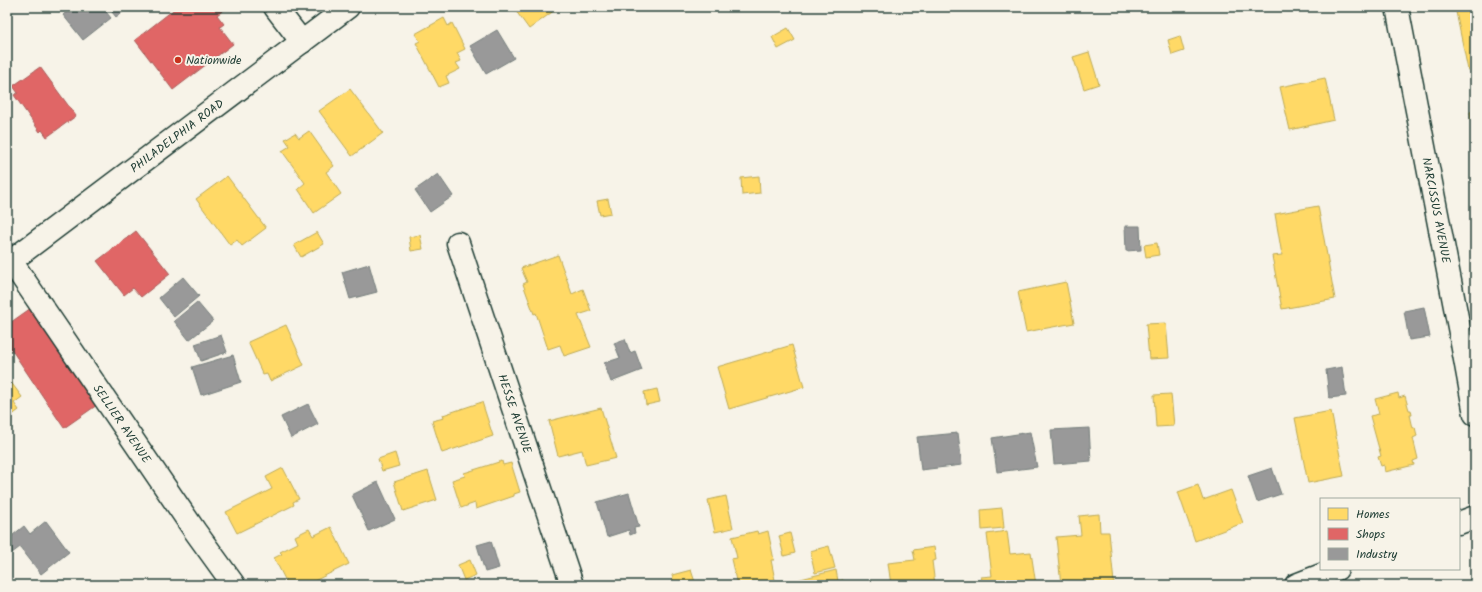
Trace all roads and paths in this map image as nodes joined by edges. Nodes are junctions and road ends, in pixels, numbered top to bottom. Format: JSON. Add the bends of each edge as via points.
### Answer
{"nodes":[{"id":1,"x":275,"y":7,"type":"edge"},
{"id":2,"x":348,"y":7,"type":"edge"},
{"id":3,"x":1397,"y":7,"type":"edge"},
{"id":4,"x":302,"y":42,"type":"junction"},
{"id":5,"x":458,"y":243,"type":"dead end"},
{"id":6,"x":9,"y":263,"type":"edge"},
{"id":7,"x":1475,"y":414,"type":"edge"},
{"id":8,"x":1475,"y":517,"type":"edge"},
{"id":9,"x":1460,"y":523,"type":"edge"},
{"id":10,"x":1334,"y":570,"type":"edge"},
{"id":11,"x":234,"y":585,"type":"edge"},
{"id":12,"x":572,"y":585,"type":"edge"},
{"id":13,"x":1296,"y":585,"type":"edge"}],
"edges":[{"from":1,"to":4,"type":"street"},
{"from":2,"to":4,"type":"street","name":"PHILADELPHIA ROAD"},
{"from":3,"to":7,"type":"street","name":"NARCISSUS AVENUE"},
{"from":4,"to":6,"type":"street","name":"PHILADELPHIA ROAD"},
{"from":5,"to":12,"type":"street","name":"HESSE AVENUE"},
{"from":6,"to":11,"type":"street","name":"SELLIER AVENUE"},
{"from":8,"to":9,"type":"street"},
{"from":10,"to":13,"type":"street"}]}
